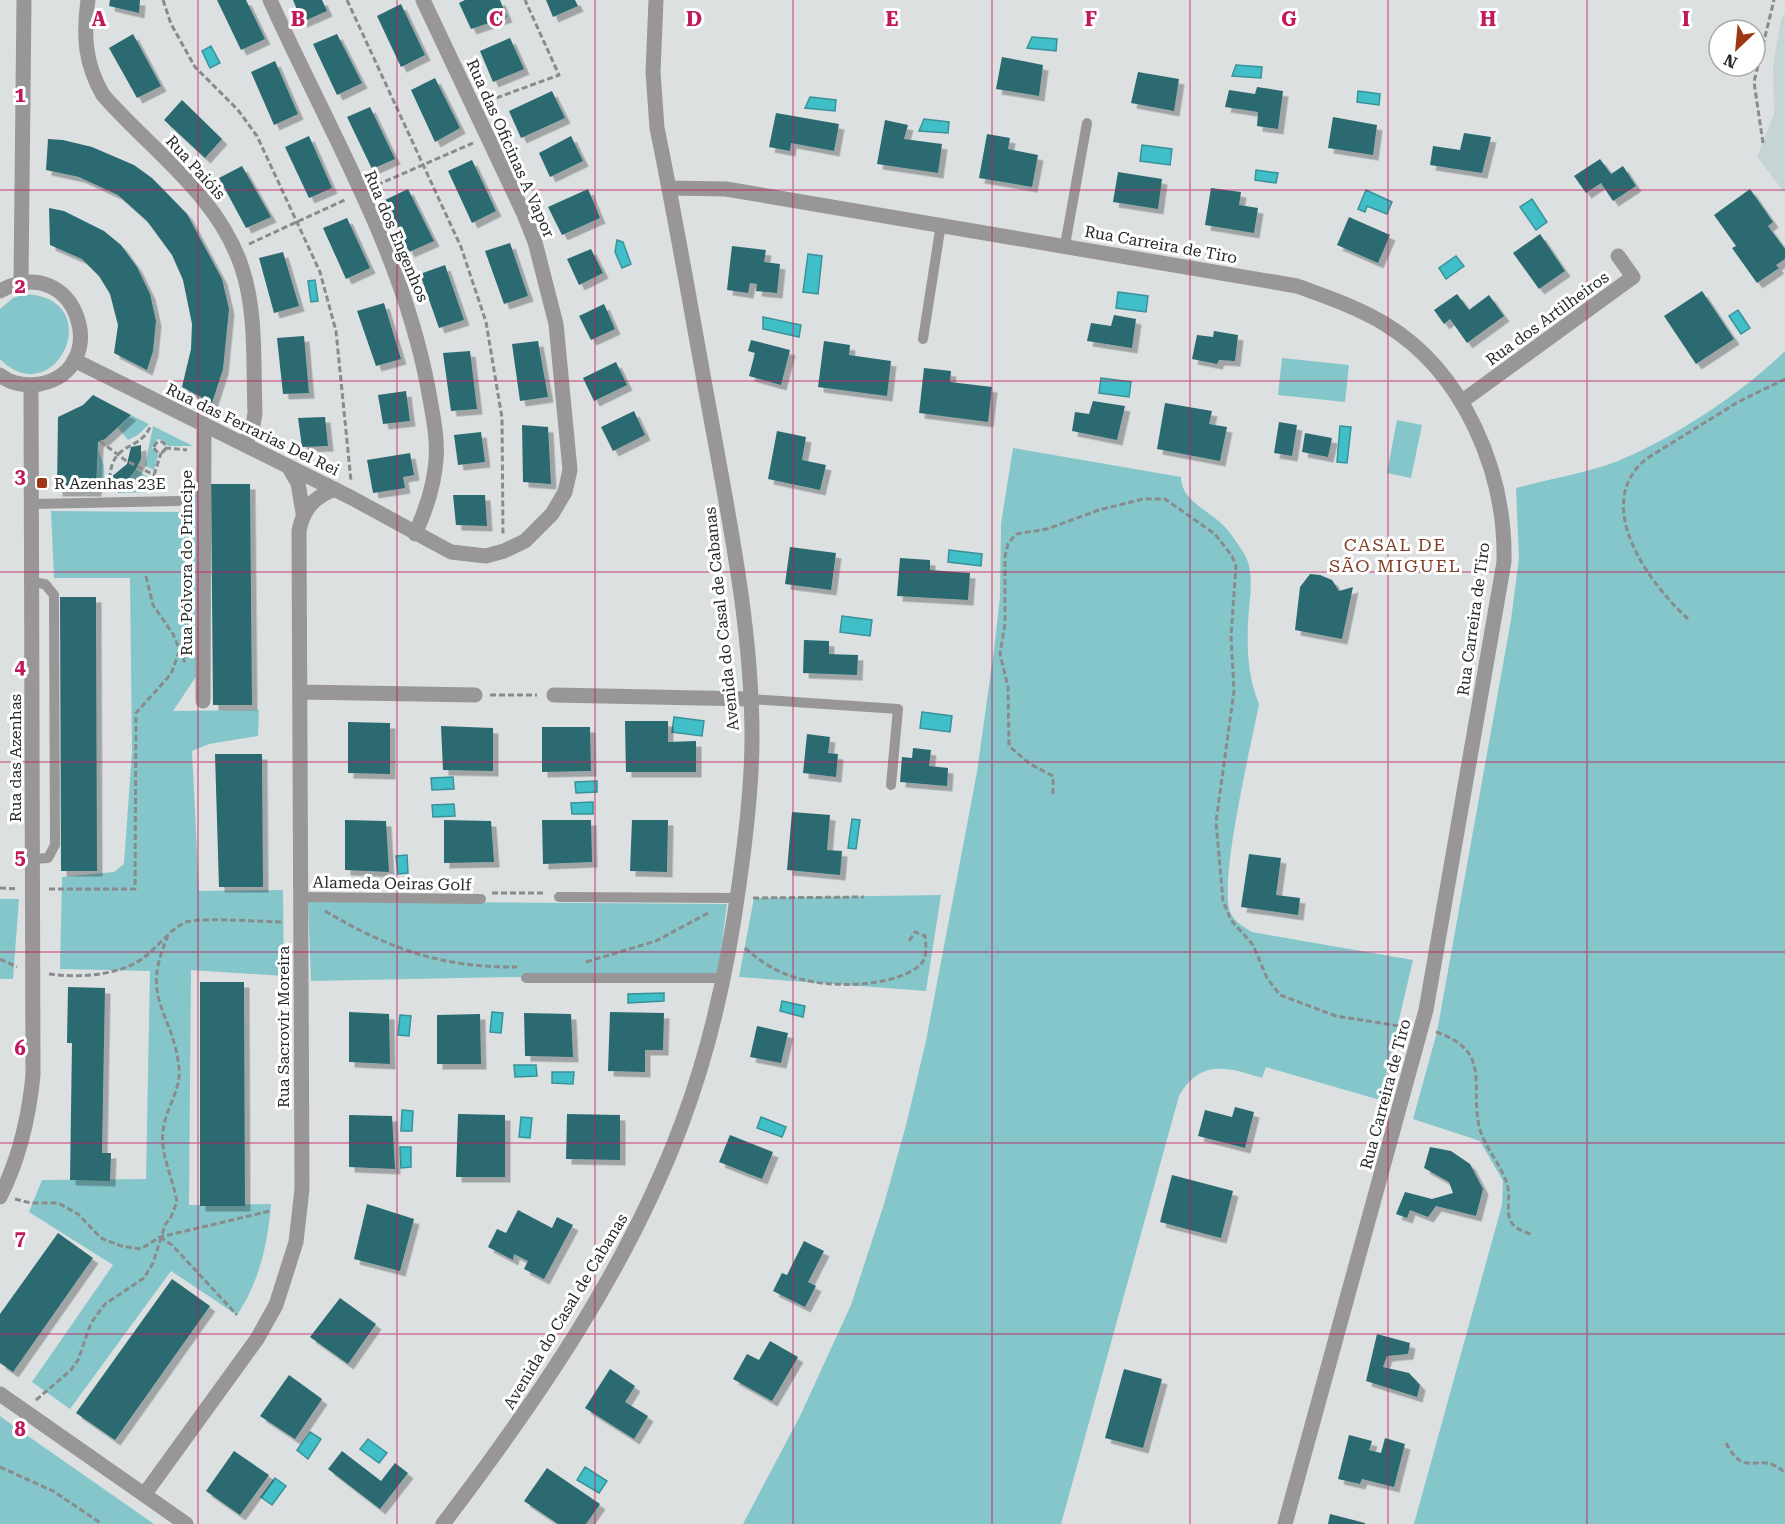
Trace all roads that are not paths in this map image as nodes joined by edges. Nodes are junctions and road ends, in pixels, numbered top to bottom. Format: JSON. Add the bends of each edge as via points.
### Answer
{"nodes":[{"id":1,"x":24,"y":0,"type":"edge"},
{"id":2,"x":88,"y":0,"type":"edge"},
{"id":3,"x":270,"y":0,"type":"edge"},
{"id":4,"x":423,"y":0,"type":"edge"},
{"id":5,"x":656,"y":0,"type":"edge"},
{"id":6,"x":1087,"y":123,"type":"dead end"},
{"id":7,"x":669,"y":188,"type":"junction"},
{"id":8,"x":941,"y":224,"type":"junction"},
{"id":9,"x":1065,"y":245,"type":"junction"},
{"id":10,"x":1618,"y":256,"type":"dead end"},
{"id":11,"x":21,"y":282,"type":"junction"},
{"id":12,"x":0,"y":291,"type":"edge"},
{"id":13,"x":923,"y":339,"type":"dead end"},
{"id":14,"x":74,"y":360,"type":"junction"},
{"id":15,"x":0,"y":375,"type":"edge"},
{"id":16,"x":32,"y":385,"type":"junction"},
{"id":17,"x":1461,"y":402,"type":"junction"},
{"id":18,"x":204,"y":424,"type":"junction"},
{"id":19,"x":245,"y":445,"type":"junction"},
{"id":20,"x":287,"y":466,"type":"junction"},
{"id":21,"x":335,"y":489,"type":"junction"},
{"id":22,"x":178,"y":501,"type":"dead end"},
{"id":23,"x":32,"y":504,"type":"junction"},
{"id":24,"x":303,"y":513,"type":"junction"},
{"id":25,"x":415,"y":534,"type":"junction"},
{"id":26,"x":32,"y":582,"type":"junction"},
{"id":27,"x":300,"y":692,"type":"junction"},
{"id":28,"x":554,"y":694,"type":"dead end"},
{"id":29,"x":475,"y":695,"type":"dead end"},
{"id":30,"x":750,"y":699,"type":"junction"},
{"id":31,"x":203,"y":701,"type":"dead end"},
{"id":32,"x":891,"y":785,"type":"dead end"},
{"id":33,"x":33,"y":859,"type":"junction"},
{"id":34,"x":301,"y":897,"type":"junction"},
{"id":35,"x":559,"y":897,"type":"road end"},
{"id":36,"x":738,"y":898,"type":"junction"},
{"id":37,"x":481,"y":899,"type":"road end"},
{"id":38,"x":526,"y":973,"type":"road end"},
{"id":39,"x":725,"y":978,"type":"junction"},
{"id":40,"x":0,"y":1196,"type":"edge"},
{"id":41,"x":0,"y":1394,"type":"edge"},
{"id":42,"x":144,"y":1495,"type":"junction"},
{"id":43,"x":186,"y":1524,"type":"edge"},
{"id":44,"x":443,"y":1524,"type":"edge"},
{"id":45,"x":1285,"y":1524,"type":"edge"}],
"edges":[{"from":1,"to":11,"type":"street"},
{"from":2,"to":19,"type":"street","name":"Rua Paióis","via":[[87,56],[99,87],[119,114],[207,203],[242,269],[251,332],[255,413]]},
{"from":3,"to":25,"type":"street","name":"Rua dos Engenhos","via":[[386,246],[421,350],[437,458],[429,500]]},
{"from":4,"to":25,"type":"street","name":"Rua das Oficinas A Vapor","via":[[535,242],[556,324],[570,470],[558,505],[525,541],[504,551],[468,556]]},
{"from":5,"to":7,"type":"street","name":"Avenida do Casal de Cabanas","via":[[653,72]]},
{"from":6,"to":9,"type":"lane"},
{"from":7,"to":8,"type":"street","name":"Rua Carreira de Tiro","via":[[726,189]]},
{"from":7,"to":30,"type":"street","name":"Avenida do Casal de Cabanas","via":[[732,536]]},
{"from":8,"to":9,"type":"street","name":"Rua Carreira de Tiro"},
{"from":8,"to":13,"type":"lane"},
{"from":9,"to":17,"type":"street","name":"Rua Carreira de Tiro","via":[[1297,286],[1352,306],[1407,341]]},
{"from":10,"to":17,"type":"street","name":"Rua dos Artilheiros","via":[[1633,277]]},
{"from":11,"to":12,"type":"street"},
{"from":11,"to":14,"type":"street","via":[[47,285],[68,299],[80,322],[79,348]]},
{"from":14,"to":16,"type":"street","via":[[60,375]]},
{"from":14,"to":18,"type":"street","name":"Rua das Ferrarias Del Rei"},
{"from":15,"to":16,"type":"street","via":[[17,384]]},
{"from":16,"to":23,"type":"street","name":"Rua das Azenhas"},
{"from":17,"to":45,"type":"street","name":"Rua Carreira de Tiro","via":[[1493,473],[1502,520],[1504,562],[1432,982]]},
{"from":18,"to":19,"type":"street","name":"Rua das Ferrarias Del Rei"},
{"from":18,"to":31,"type":"street","name":"Rua Pólvora do Príncipe"},
{"from":19,"to":20,"type":"street","name":"Rua das Ferrarias Del Rei"},
{"from":20,"to":21,"type":"street","name":"Rua das Ferrarias Del Rei"},
{"from":20,"to":24,"type":"street","name":"Rua Sacrovir Moreira","via":[[298,483]]},
{"from":21,"to":24,"type":"street","via":[[318,497]]},
{"from":21,"to":25,"type":"street","name":"Rua das Ferrarias Del Rei"},
{"from":22,"to":23,"type":"lane"},
{"from":23,"to":26,"type":"street","name":"Rua das Azenhas"},
{"from":24,"to":27,"type":"street","name":"Rua Sacrovir Moreira","via":[[299,531]]},
{"from":26,"to":33,"type":"street","name":"Rua das Azenhas"},
{"from":26,"to":33,"type":"lane","via":[[45,584],[54,595],[55,833],[55,845],[48,858]]},
{"from":27,"to":29,"type":"street"},
{"from":27,"to":34,"type":"street","name":"Rua Sacrovir Moreira"},
{"from":28,"to":30,"type":"street"},
{"from":30,"to":32,"type":"lane","via":[[898,709]]},
{"from":30,"to":36,"type":"street","name":"Avenida do Casal de Cabanas","via":[[751,786]]},
{"from":33,"to":40,"type":"street","name":"Rua das Azenhas","via":[[31,1098],[21,1143]]},
{"from":34,"to":37,"type":"lane","name":"Alameda Oeiras Golf"},
{"from":34,"to":42,"type":"street","name":"Rua Sacrovir Moreira","via":[[302,1189],[291,1264],[276,1305],[257,1339]]},
{"from":35,"to":36,"type":"lane"},
{"from":36,"to":39,"type":"street","name":"Avenida do Casal de Cabanas"},
{"from":38,"to":39,"type":"lane"},
{"from":39,"to":44,"type":"street","name":"Avenida do Casal de Cabanas","via":[[683,1121],[625,1251],[520,1422]]},
{"from":41,"to":42,"type":"street"},
{"from":42,"to":43,"type":"street"}]}
